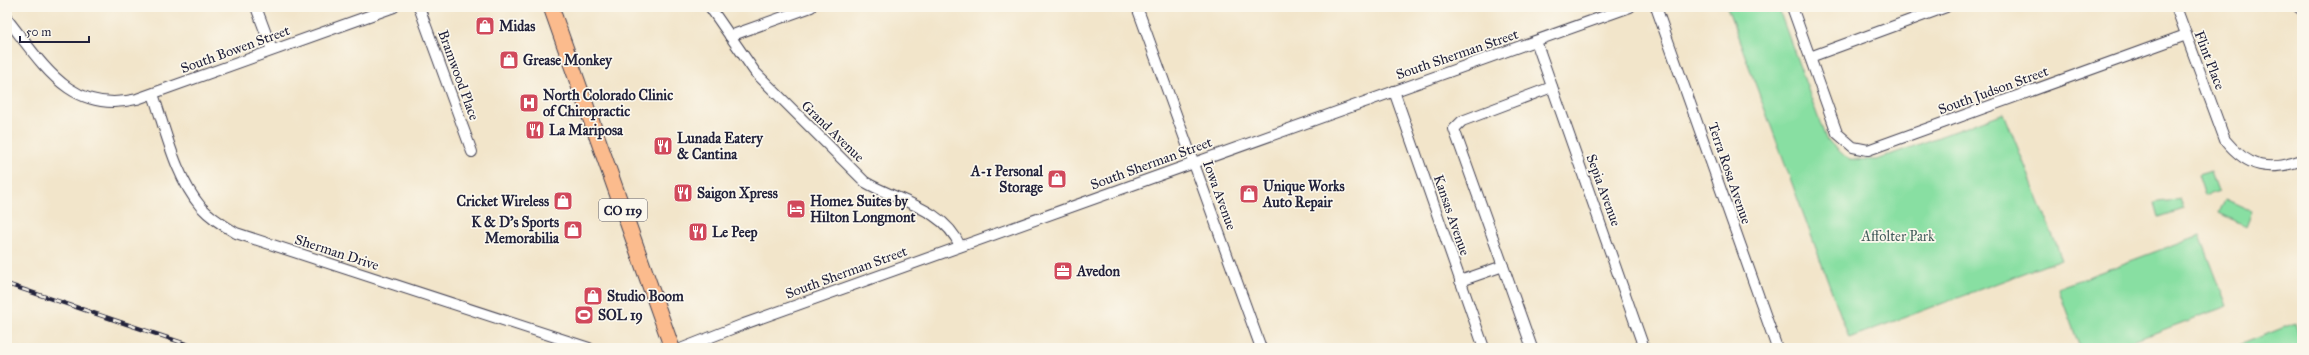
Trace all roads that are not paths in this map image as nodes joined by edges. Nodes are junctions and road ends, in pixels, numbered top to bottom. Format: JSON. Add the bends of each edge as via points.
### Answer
{"nodes":[{"id":1,"x":256,"y":7,"type":"edge"},
{"id":2,"x":394,"y":7,"type":"edge"},
{"id":3,"x":419,"y":7,"type":"edge"},
{"id":4,"x":552,"y":7,"type":"edge"},
{"id":5,"x":710,"y":7,"type":"edge"},
{"id":6,"x":811,"y":7,"type":"edge"},
{"id":7,"x":1137,"y":7,"type":"edge"},
{"id":8,"x":1630,"y":7,"type":"edge"},
{"id":9,"x":1656,"y":7,"type":"edge"},
{"id":10,"x":1792,"y":7,"type":"edge"},
{"id":11,"x":1946,"y":7,"type":"edge"},
{"id":12,"x":2176,"y":7,"type":"edge"},
{"id":13,"x":2298,"y":7,"type":"edge"},
{"id":14,"x":2302,"y":10,"type":"edge"},
{"id":15,"x":7,"y":19,"type":"edge"},
{"id":16,"x":2186,"y":34,"type":"junction"},
{"id":17,"x":730,"y":36,"type":"junction"},
{"id":18,"x":1536,"y":41,"type":"junction"},
{"id":19,"x":272,"y":50,"type":"junction"},
{"id":20,"x":1810,"y":56,"type":"junction"},
{"id":21,"x":1552,"y":87,"type":"junction"},
{"id":22,"x":1394,"y":91,"type":"junction"},
{"id":23,"x":153,"y":94,"type":"junction"},
{"id":24,"x":472,"y":152,"type":"dead end"},
{"id":25,"x":2302,"y":160,"type":"edge"},
{"id":26,"x":1193,"y":163,"type":"junction"},
{"id":27,"x":960,"y":246,"type":"junction"},
{"id":28,"x":1502,"y":266,"type":"junction"},
{"id":29,"x":1460,"y":281,"type":"junction"},
{"id":30,"x":589,"y":348,"type":"edge"},
{"id":31,"x":672,"y":348,"type":"edge"},
{"id":32,"x":683,"y":348,"type":"edge"},
{"id":33,"x":1261,"y":348,"type":"edge"},
{"id":34,"x":1484,"y":348,"type":"edge"},
{"id":35,"x":1532,"y":348,"type":"edge"},
{"id":36,"x":1644,"y":348,"type":"edge"},
{"id":37,"x":1777,"y":348,"type":"edge"}],
"edges":[{"from":1,"to":19,"type":"street"},
{"from":2,"to":19,"type":"street","name":"South Bowen Street"},
{"from":3,"to":24,"type":"street","name":"Bramwood Place"},
{"from":4,"to":31,"type":"highway","number":"CO 119"},
{"from":5,"to":17,"type":"street","name":"Grand Avenue"},
{"from":6,"to":17,"type":"street"},
{"from":7,"to":26,"type":"street","name":"Iowa Avenue"},
{"from":8,"to":18,"type":"street","name":"South Sherman Street"},
{"from":9,"to":37,"type":"street","name":"Terra Rosa Avenue"},
{"from":10,"to":20,"type":"street","name":"South Judson Street"},
{"from":11,"to":20,"type":"street"},
{"from":12,"to":16,"type":"street","name":"Flint Place"},
{"from":13,"to":14,"type":"street"},
{"from":15,"to":23,"type":"street","name":"South Bowen Street","via":[[55,79],[67,89],[85,98],[111,103],[132,101]]},
{"from":16,"to":20,"type":"street","name":"South Judson Street","via":[[1868,150],[1856,148],[1845,142],[1837,133]]},
{"from":16,"to":25,"type":"street","name":"Flint Place","via":[[2226,140],[2236,152],[2249,162],[2264,167],[2280,167]]},
{"from":17,"to":27,"type":"street","name":"Grand Avenue","via":[[756,72],[865,182],[918,206],[949,228]]},
{"from":18,"to":21,"type":"street","name":"Sepia Avenue"},
{"from":18,"to":22,"type":"street","name":"South Sherman Street"},
{"from":19,"to":23,"type":"street","name":"South Bowen Street"},
{"from":21,"to":28,"type":"street","via":[[1462,121],[1454,129]]},
{"from":21,"to":36,"type":"street","name":"Sepia Avenue"},
{"from":22,"to":26,"type":"street","name":"South Sherman Street"},
{"from":22,"to":29,"type":"street","name":"Kansas Avenue"},
{"from":23,"to":30,"type":"street","name":"Sherman Drive","via":[[189,190],[218,222],[236,233]]},
{"from":26,"to":27,"type":"street","name":"South Sherman Street"},
{"from":26,"to":33,"type":"street","name":"Iowa Avenue"},
{"from":27,"to":32,"type":"street","name":"South Sherman Street"},
{"from":28,"to":29,"type":"street"},
{"from":28,"to":35,"type":"street"},
{"from":29,"to":34,"type":"street","name":"Kansas Avenue"}]}
